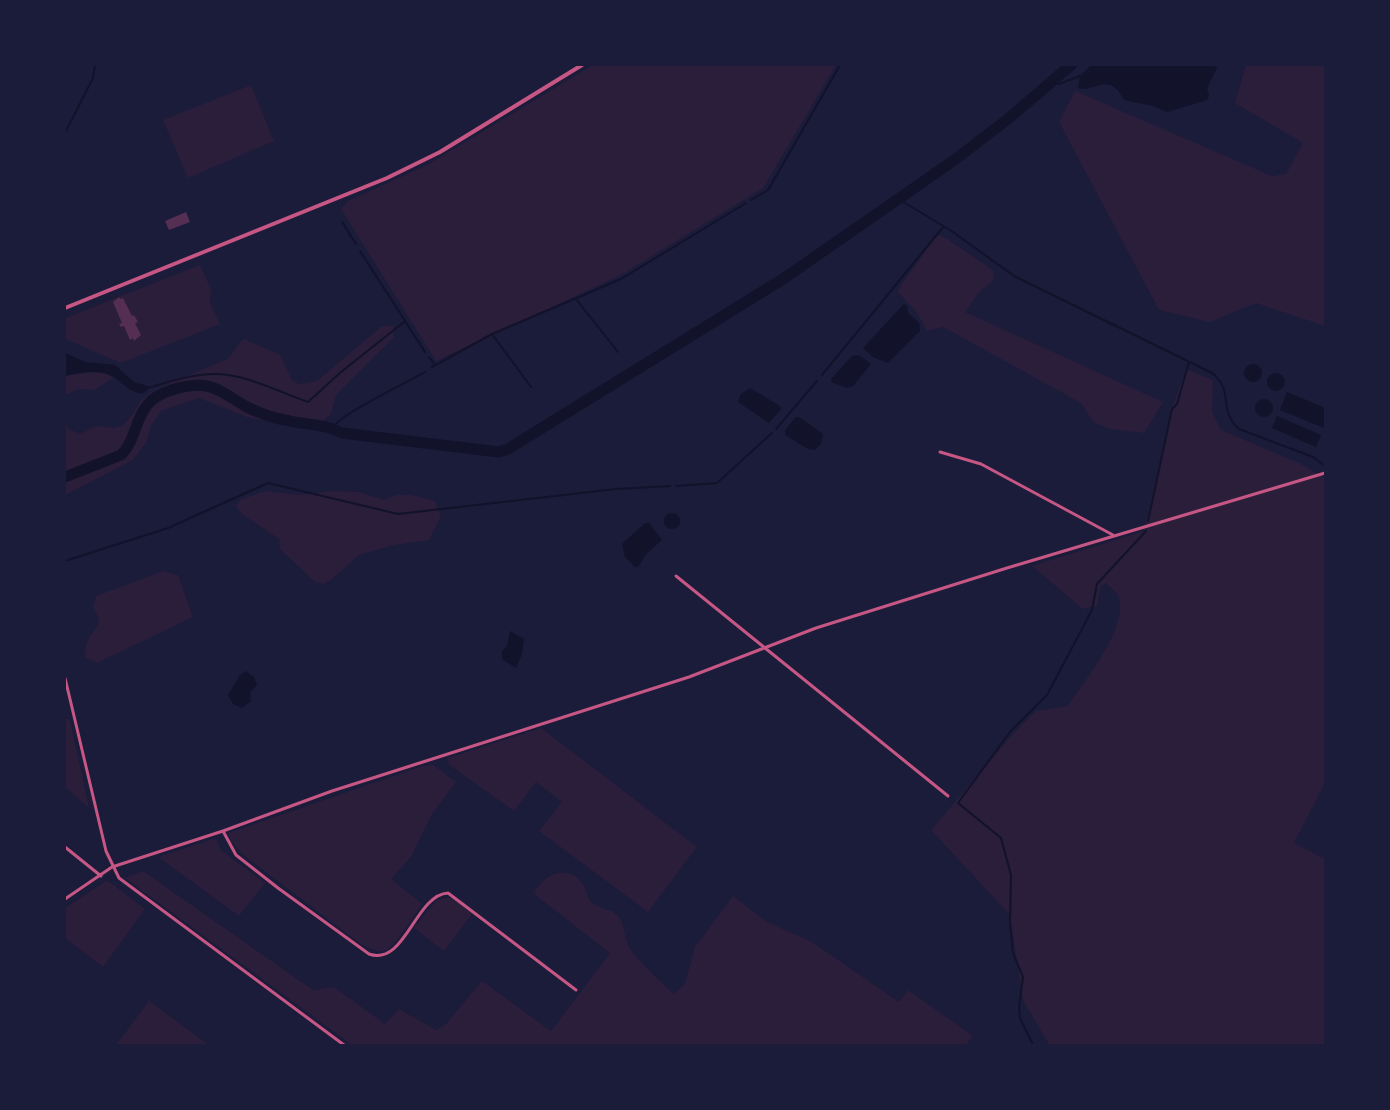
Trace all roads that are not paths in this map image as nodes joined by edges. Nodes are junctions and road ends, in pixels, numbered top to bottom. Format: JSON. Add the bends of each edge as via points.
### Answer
{"nodes":[{"id":1,"x":582,"y":65,"type":"edge"},
{"id":2,"x":65,"y":308,"type":"edge"},
{"id":3,"x":940,"y":452,"type":"dead end"},
{"id":4,"x":1325,"y":473,"type":"edge"},
{"id":5,"x":1114,"y":535,"type":"junction"},
{"id":6,"x":676,"y":576,"type":"dead end"},
{"id":7,"x":764,"y":648,"type":"junction"},
{"id":8,"x":65,"y":678,"type":"edge"},
{"id":9,"x":65,"y":709,"type":"edge"},
{"id":10,"x":72,"y":710,"type":"junction"},
{"id":11,"x":948,"y":796,"type":"dead end"},
{"id":12,"x":222,"y":831,"type":"junction"},
{"id":13,"x":65,"y":848,"type":"edge"},
{"id":14,"x":112,"y":867,"type":"junction"},
{"id":15,"x":101,"y":876,"type":"junction"},
{"id":16,"x":65,"y":899,"type":"edge"},
{"id":17,"x":576,"y":990,"type":"dead end"},
{"id":18,"x":344,"y":1045,"type":"edge"}],
"edges":[{"from":1,"to":2,"type":"street","via":[[440,152],[387,178]]},
{"from":3,"to":5,"type":"street","via":[[980,464]]},
{"from":4,"to":5,"type":"street"},
{"from":5,"to":7,"type":"street","via":[[816,628]]},
{"from":6,"to":7,"type":"street"},
{"from":7,"to":11,"type":"street"},
{"from":7,"to":12,"type":"street","via":[[689,677],[332,791]]},
{"from":8,"to":10,"type":"street"},
{"from":9,"to":10,"type":"street"},
{"from":10,"to":14,"type":"street"},
{"from":12,"to":14,"type":"street"},
{"from":12,"to":17,"type":"street","via":[[236,855],[369,954],[376,956],[391,951],[428,905],[442,893],[448,893]]},
{"from":13,"to":15,"type":"street"},
{"from":14,"to":15,"type":"street"},
{"from":14,"to":18,"type":"street","via":[[118,878],[131,888]]},
{"from":15,"to":16,"type":"street"}]}
